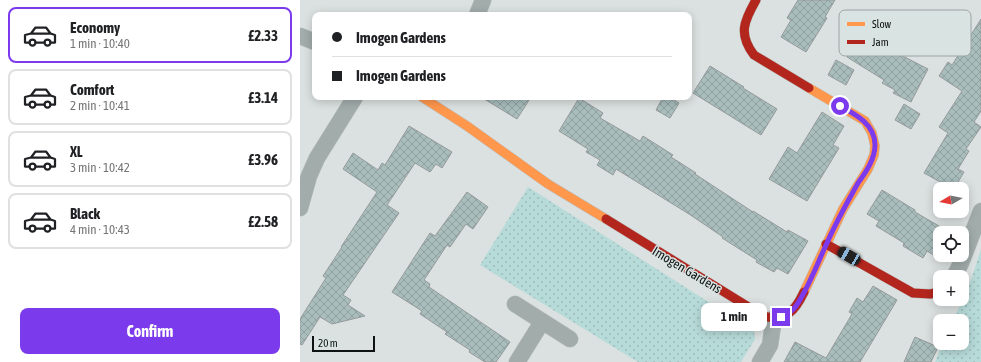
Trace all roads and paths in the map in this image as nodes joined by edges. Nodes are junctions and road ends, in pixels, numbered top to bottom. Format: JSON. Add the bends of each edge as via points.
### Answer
{"nodes":[{"id":1,"x":483,"y":0,"type":"edge"},
{"id":2,"x":756,"y":0,"type":"edge"},
{"id":3,"x":478,"y":12,"type":"edge"},
{"id":4,"x":300,"y":36,"type":"edge"},
{"id":5,"x":312,"y":41,"type":"edge"},
{"id":6,"x":353,"y":100,"type":"edge"},
{"id":7,"x":430,"y":100,"type":"edge"},
{"id":8,"x":300,"y":208,"type":"edge"},
{"id":9,"x":981,"y":211,"type":"edge"},
{"id":10,"x":826,"y":244,"type":"junction"},
{"id":11,"x":958,"y":270,"type":"edge"},
{"id":12,"x":933,"y":293,"type":"edge"},
{"id":13,"x":515,"y":304,"type":"dead end"},
{"id":14,"x":774,"y":318,"type":"junction"},
{"id":15,"x":542,"y":322,"type":"junction"},
{"id":16,"x":570,"y":339,"type":"dead end"},
{"id":17,"x":517,"y":362,"type":"edge"},
{"id":18,"x":760,"y":362,"type":"edge"}],
"edges":[{"from":1,"to":3,"type":"street"},
{"from":2,"to":10,"type":"street","via":[[743,29],[748,48],[754,55],[852,113],[865,122],[873,132],[874,155]]},
{"from":4,"to":5,"type":"street"},
{"from":6,"to":8,"type":"street","via":[[317,158]]},
{"from":7,"to":14,"type":"street","name":"Imogen Gardens","via":[[553,187],[759,314]]},
{"from":9,"to":11,"type":"street"},
{"from":10,"to":12,"type":"street","via":[[913,293]]},
{"from":10,"to":14,"type":"street","via":[[797,305],[788,314]]},
{"from":13,"to":15,"type":"street"},
{"from":14,"to":18,"type":"street","via":[[770,344]]},
{"from":15,"to":16,"type":"street"},
{"from":15,"to":17,"type":"street"}]}
